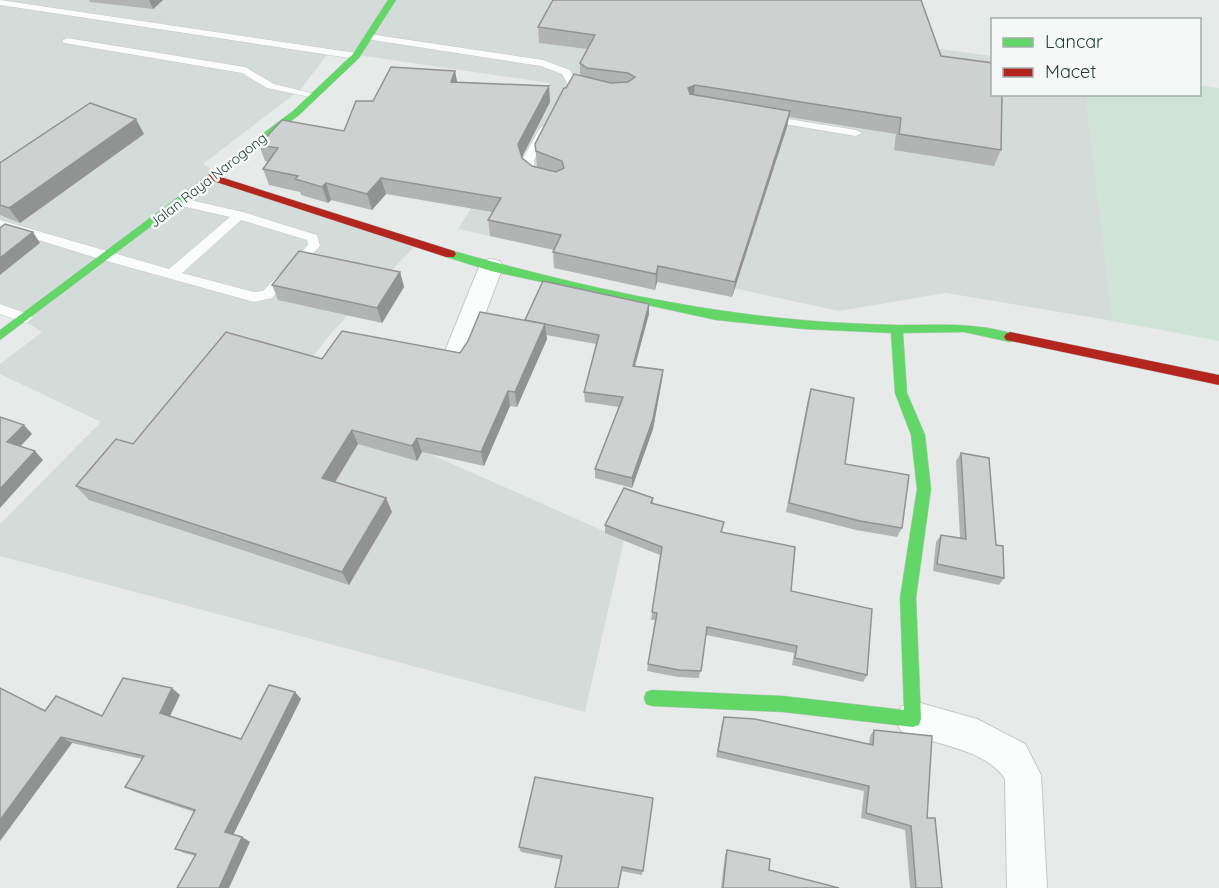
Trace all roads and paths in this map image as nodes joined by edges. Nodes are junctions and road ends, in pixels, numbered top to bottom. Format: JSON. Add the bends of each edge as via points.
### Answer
{"nodes":[{"id":1,"x":392,"y":0,"type":"edge"},
{"id":2,"x":0,"y":2,"type":"edge"},
{"id":3,"x":369,"y":37,"type":"junction"},
{"id":4,"x":67,"y":42,"type":"dead end"},
{"id":5,"x":356,"y":56,"type":"junction"},
{"id":6,"x":598,"y":90,"type":"edge"},
{"id":7,"x":314,"y":95,"type":"junction"},
{"id":8,"x":763,"y":118,"type":"edge"},
{"id":9,"x":549,"y":120,"type":"edge"},
{"id":10,"x":856,"y":133,"type":"edge"},
{"id":11,"x":211,"y":177,"type":"junction"},
{"id":12,"x":548,"y":179,"type":"edge"},
{"id":13,"x":181,"y":202,"type":"junction"},
{"id":14,"x":239,"y":215,"type":"junction"},
{"id":15,"x":0,"y":224,"type":"edge"},
{"id":16,"x":107,"y":257,"type":"junction"},
{"id":17,"x":490,"y":267,"type":"junction"},
{"id":18,"x":171,"y":275,"type":"junction"},
{"id":19,"x":0,"y":309,"type":"edge"},
{"id":20,"x":26,"y":318,"type":"junction"},
{"id":21,"x":897,"y":329,"type":"junction"},
{"id":22,"x":0,"y":336,"type":"edge"},
{"id":23,"x":456,"y":356,"type":"edge"},
{"id":24,"x":1219,"y":380,"type":"edge"},
{"id":25,"x":652,"y":698,"type":"dead end"},
{"id":26,"x":913,"y":719,"type":"junction"},
{"id":27,"x":1027,"y":888,"type":"edge"}],
"edges":[{"from":1,"to":3,"type":"street","name":"Jalan Raya Narogong"},
{"from":2,"to":5,"type":"lane"},
{"from":3,"to":5,"type":"street","name":"Jalan Raya Narogong"},
{"from":3,"to":6,"type":"lane","via":[[543,63],[567,72],[567,85]]},
{"from":4,"to":7,"type":"lane","via":[[245,70],[271,86]]},
{"from":5,"to":7,"type":"street","name":"Jalan Raya Narogong"},
{"from":7,"to":11,"type":"street","name":"Jalan Raya Narogong"},
{"from":8,"to":10,"type":"lane"},
{"from":9,"to":12,"type":"lane","via":[[528,160],[530,171]]},
{"from":11,"to":13,"type":"street","name":"Jalan Raya Narogong"},
{"from":11,"to":17,"type":"street"},
{"from":13,"to":14,"type":"lane"},
{"from":13,"to":16,"type":"street","name":"Jalan Raya Narogong"},
{"from":14,"to":18,"type":"lane"},
{"from":14,"to":18,"type":"lane","via":[[313,238],[315,246],[262,297]]},
{"from":15,"to":16,"type":"lane"},
{"from":16,"to":18,"type":"lane"},
{"from":16,"to":20,"type":"street","name":"Jalan Raya Narogong"},
{"from":17,"to":21,"type":"street","via":[[716,316]]},
{"from":17,"to":23,"type":"street"},
{"from":19,"to":20,"type":"lane"},
{"from":20,"to":22,"type":"street","name":"Jalan Raya Narogong"},
{"from":21,"to":24,"type":"street","via":[[964,328]]},
{"from":21,"to":26,"type":"street","via":[[901,393],[918,435],[924,489],[908,598]]},
{"from":25,"to":26,"type":"street","via":[[735,699]]},
{"from":26,"to":27,"type":"street","via":[[978,736],[1012,757],[1023,775]]}]}
